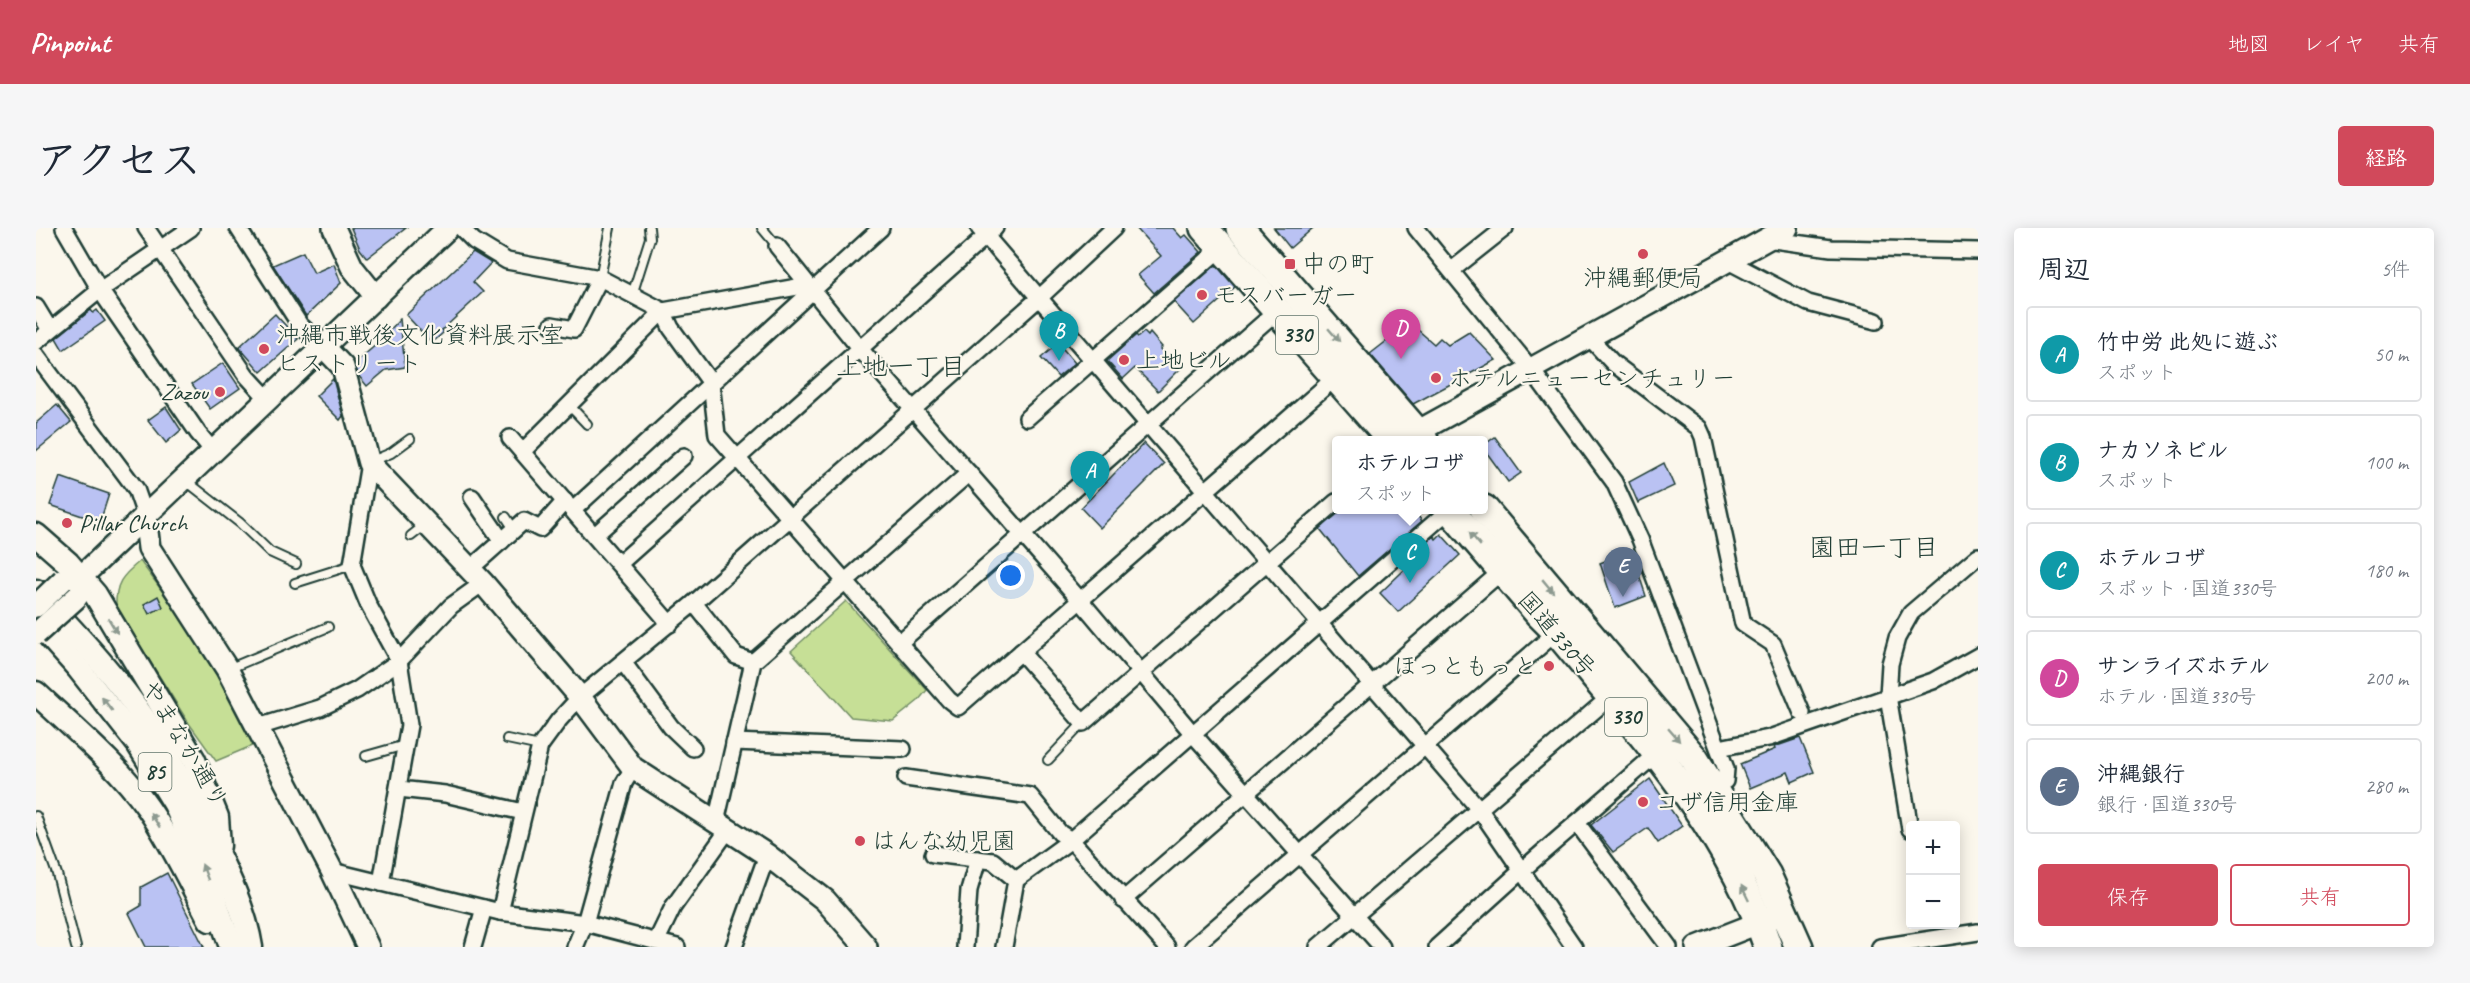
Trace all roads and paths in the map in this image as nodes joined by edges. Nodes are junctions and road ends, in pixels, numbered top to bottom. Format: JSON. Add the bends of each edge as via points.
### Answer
{"nodes":[{"id":1,"x":64,"y":228,"type":"edge"},
{"id":2,"x":146,"y":228,"type":"edge"},
{"id":3,"x":191,"y":228,"type":"edge"},
{"id":4,"x":238,"y":228,"type":"edge"},
{"id":5,"x":334,"y":228,"type":"edge"},
{"id":6,"x":448,"y":228,"type":"edge"},
{"id":7,"x":461,"y":228,"type":"edge"},
{"id":8,"x":610,"y":228,"type":"edge"},
{"id":9,"x":649,"y":228,"type":"edge"},
{"id":10,"x":762,"y":228,"type":"edge"},
{"id":11,"x":881,"y":228,"type":"edge"},
{"id":12,"x":1114,"y":228,"type":"edge"},
{"id":13,"x":1240,"y":228,"type":"edge"},
{"id":14,"x":1416,"y":228,"type":"edge"},
{"id":15,"x":1505,"y":228,"type":"edge"},
{"id":16,"x":1787,"y":228,"type":"edge"},
{"id":17,"x":987,"y":231,"type":"edge"},
{"id":18,"x":1212,"y":238,"type":"edge"},
{"id":19,"x":1767,"y":239,"type":"junction"},
{"id":20,"x":777,"y":246,"type":"joint"},
{"id":21,"x":160,"y":247,"type":"junction"},
{"id":22,"x":1978,"y":251,"type":"edge"},
{"id":23,"x":1728,"y":261,"type":"junction"},
{"id":24,"x":1452,"y":270,"type":"junction"},
{"id":25,"x":600,"y":278,"type":"junction"},
{"id":26,"x":100,"y":290,"type":"junction"},
{"id":27,"x":811,"y":290,"type":"junction"},
{"id":28,"x":632,"y":295,"type":"junction"},
{"id":29,"x":376,"y":297,"type":"junction"},
{"id":30,"x":1038,"y":299,"type":"junction"},
{"id":31,"x":36,"y":307,"type":"edge"},
{"id":32,"x":663,"y":311,"type":"junction"},
{"id":33,"x":1277,"y":311,"type":"junction"},
{"id":34,"x":1876,"y":321,"type":"dead end"},
{"id":35,"x":552,"y":324,"type":"dead end"},
{"id":36,"x":50,"y":330,"type":"junction"},
{"id":37,"x":1589,"y":337,"type":"junction"},
{"id":38,"x":36,"y":342,"type":"edge"},
{"id":39,"x":323,"y":346,"type":"junction"},
{"id":40,"x":861,"y":350,"type":"junction"},
{"id":41,"x":36,"y":355,"type":"edge"},
{"id":42,"x":1092,"y":361,"type":"junction"},
{"id":43,"x":1531,"y":369,"type":"junction"},
{"id":44,"x":1335,"y":378,"type":"junction"},
{"id":45,"x":711,"y":383,"type":"junction"},
{"id":46,"x":268,"y":399,"type":"junction"},
{"id":47,"x":569,"y":405,"type":"junction"},
{"id":48,"x":914,"y":409,"type":"junction"},
{"id":49,"x":1027,"y":418,"type":"dead end"},
{"id":50,"x":587,"y":424,"type":"dead end"},
{"id":51,"x":1147,"y":424,"type":"junction"},
{"id":52,"x":1387,"y":436,"type":"edge"},
{"id":53,"x":1414,"y":436,"type":"edge"},
{"id":54,"x":1419,"y":436,"type":"edge"},
{"id":55,"x":510,"y":438,"type":"dead end"},
{"id":56,"x":410,"y":439,"type":"dead end"},
{"id":57,"x":213,"y":451,"type":"junction"},
{"id":58,"x":523,"y":451,"type":"junction"},
{"id":59,"x":684,"y":456,"type":"dead end"},
{"id":60,"x":737,"y":458,"type":"junction"},
{"id":61,"x":369,"y":463,"type":"junction"},
{"id":62,"x":969,"y":473,"type":"junction"},
{"id":63,"x":184,"y":479,"type":"junction"},
{"id":64,"x":1205,"y":490,"type":"junction"},
{"id":65,"x":472,"y":497,"type":"dead end"},
{"id":66,"x":569,"y":506,"type":"junction"},
{"id":67,"x":1332,"y":506,"type":"edge"},
{"id":68,"x":1445,"y":514,"type":"edge"},
{"id":69,"x":1453,"y":514,"type":"edge"},
{"id":70,"x":1488,"y":514,"type":"edge"},
{"id":71,"x":145,"y":515,"type":"junction"},
{"id":72,"x":789,"y":518,"type":"junction"},
{"id":73,"x":1022,"y":534,"type":"junction"},
{"id":74,"x":595,"y":535,"type":"junction"},
{"id":75,"x":36,"y":536,"type":"edge"},
{"id":76,"x":502,"y":541,"type":"junction"},
{"id":77,"x":1978,"y":556,"type":"edge"},
{"id":78,"x":1268,"y":562,"type":"junction"},
{"id":79,"x":296,"y":564,"type":"dead end"},
{"id":80,"x":619,"y":564,"type":"junction"},
{"id":81,"x":352,"y":565,"type":"junction"},
{"id":82,"x":1503,"y":571,"type":"junction"},
{"id":83,"x":477,"y":576,"type":"junction"},
{"id":84,"x":843,"y":581,"type":"junction"},
{"id":85,"x":296,"y":583,"type":"dead end"},
{"id":86,"x":74,"y":585,"type":"junction"},
{"id":87,"x":36,"y":591,"type":"edge"},
{"id":88,"x":1080,"y":600,"type":"junction"},
{"id":89,"x":694,"y":603,"type":"junction"},
{"id":90,"x":36,"y":606,"type":"edge"},
{"id":91,"x":36,"y":621,"type":"edge"},
{"id":92,"x":1319,"y":622,"type":"junction"},
{"id":93,"x":670,"y":624,"type":"junction"},
{"id":94,"x":1566,"y":624,"type":"junction"},
{"id":95,"x":327,"y":627,"type":"dead end"},
{"id":96,"x":36,"y":634,"type":"edge"},
{"id":97,"x":899,"y":643,"type":"junction"},
{"id":98,"x":1021,"y":652,"type":"junction"},
{"id":99,"x":1978,"y":656,"type":"edge"},
{"id":100,"x":399,"y":661,"type":"junction"},
{"id":101,"x":623,"y":662,"type":"junction"},
{"id":102,"x":753,"y":662,"type":"junction"},
{"id":103,"x":227,"y":669,"type":"junction"},
{"id":104,"x":1142,"y":672,"type":"junction"},
{"id":105,"x":1373,"y":684,"type":"junction"},
{"id":106,"x":36,"y":693,"type":"edge"},
{"id":107,"x":1887,"y":696,"type":"junction"},
{"id":108,"x":580,"y":697,"type":"junction"},
{"id":109,"x":1610,"y":697,"type":"junction"},
{"id":110,"x":1802,"y":713,"type":"dead end"},
{"id":111,"x":1083,"y":723,"type":"junction"},
{"id":112,"x":258,"y":727,"type":"junction"},
{"id":113,"x":1193,"y":734,"type":"junction"},
{"id":114,"x":507,"y":739,"type":"dead end"},
{"id":115,"x":734,"y":742,"type":"junction"},
{"id":116,"x":405,"y":745,"type":"junction"},
{"id":117,"x":540,"y":746,"type":"junction"},
{"id":118,"x":1425,"y":746,"type":"junction"},
{"id":119,"x":693,"y":748,"type":"dead end"},
{"id":120,"x":903,"y":748,"type":"dead end"},
{"id":121,"x":1719,"y":748,"type":"junction"},
{"id":122,"x":1656,"y":754,"type":"junction"},
{"id":123,"x":366,"y":756,"type":"dead end"},
{"id":124,"x":1048,"y":760,"type":"dead end"},
{"id":125,"x":633,"y":768,"type":"junction"},
{"id":126,"x":906,"y":778,"type":"dead end"},
{"id":127,"x":399,"y":789,"type":"junction"},
{"id":128,"x":1247,"y":793,"type":"junction"},
{"id":129,"x":1704,"y":795,"type":"junction"},
{"id":130,"x":1480,"y":810,"type":"junction"},
{"id":131,"x":523,"y":812,"type":"junction"},
{"id":132,"x":36,"y":816,"type":"edge"},
{"id":133,"x":1910,"y":821,"type":"edge"},
{"id":134,"x":1577,"y":823,"type":"junction"},
{"id":135,"x":722,"y":826,"type":"junction"},
{"id":136,"x":1071,"y":840,"type":"junction"},
{"id":137,"x":933,"y":854,"type":"dead end"},
{"id":138,"x":766,"y":855,"type":"junction"},
{"id":139,"x":1300,"y":855,"type":"junction"},
{"id":140,"x":978,"y":859,"type":"junction"},
{"id":141,"x":220,"y":860,"type":"junction"},
{"id":142,"x":332,"y":871,"type":"junction"},
{"id":143,"x":1520,"y":872,"type":"junction"},
{"id":144,"x":1016,"y":880,"type":"junction"},
{"id":145,"x":381,"y":883,"type":"junction"},
{"id":146,"x":1123,"y":900,"type":"junction"},
{"id":147,"x":484,"y":908,"type":"junction"},
{"id":148,"x":1784,"y":911,"type":"junction"},
{"id":149,"x":500,"y":912,"type":"junction"},
{"id":150,"x":1354,"y":916,"type":"junction"},
{"id":151,"x":585,"y":923,"type":"junction"},
{"id":152,"x":1946,"y":931,"type":"edge"},
{"id":153,"x":1978,"y":932,"type":"edge"},
{"id":154,"x":1764,"y":935,"type":"edge"},
{"id":155,"x":656,"y":942,"type":"junction"},
{"id":156,"x":76,"y":947,"type":"edge"},
{"id":157,"x":219,"y":947,"type":"edge"},
{"id":158,"x":231,"y":947,"type":"edge"},
{"id":159,"x":251,"y":947,"type":"edge"},
{"id":160,"x":369,"y":947,"type":"edge"},
{"id":161,"x":473,"y":947,"type":"edge"},
{"id":162,"x":575,"y":947,"type":"edge"},
{"id":163,"x":677,"y":947,"type":"edge"},
{"id":164,"x":734,"y":947,"type":"edge"},
{"id":165,"x":866,"y":947,"type":"edge"},
{"id":166,"x":965,"y":947,"type":"edge"},
{"id":167,"x":1004,"y":947,"type":"edge"},
{"id":168,"x":1167,"y":947,"type":"edge"},
{"id":169,"x":1193,"y":947,"type":"edge"},
{"id":170,"x":1318,"y":947,"type":"edge"},
{"id":171,"x":1382,"y":947,"type":"edge"},
{"id":172,"x":1437,"y":947,"type":"edge"},
{"id":173,"x":1574,"y":947,"type":"edge"},
{"id":174,"x":1669,"y":947,"type":"edge"},
{"id":175,"x":1696,"y":947,"type":"edge"},
{"id":176,"x":1798,"y":947,"type":"edge"},
{"id":177,"x":1880,"y":947,"type":"edge"}],
"edges":[{"from":1,"to":26,"type":"street"},
{"from":2,"to":21,"type":"street"},
{"from":3,"to":21,"type":"street"},
{"from":4,"to":39,"type":"street","via":[[300,325]]},
{"from":5,"to":29,"type":"street","via":[[352,267]]},
{"from":6,"to":29,"type":"street"},
{"from":7,"to":25,"type":"street","via":[[507,261]]},
{"from":8,"to":25,"type":"lane"},
{"from":9,"to":28,"type":"lane","via":[[650,238]]},
{"from":10,"to":20,"type":"lane"},
{"from":11,"to":27,"type":"street"},
{"from":12,"to":30,"type":"street"},
{"from":13,"to":53,"type":"highway","number":"330","one_way":true},
{"from":14,"to":24,"type":"street"},
{"from":15,"to":24,"type":"street"},
{"from":16,"to":19,"type":"street"},
{"from":17,"to":30,"type":"street"},
{"from":17,"to":40,"type":"street"},
{"from":18,"to":33,"type":"highway","number":"330"},
{"from":18,"to":42,"type":"street"},
{"from":19,"to":22,"type":"street","via":[[1831,248]]},
{"from":19,"to":23,"type":"street"},
{"from":20,"to":27,"type":"street"},
{"from":21,"to":26,"type":"street"},
{"from":21,"to":46,"type":"street","via":[[246,375]]},
{"from":23,"to":34,"type":"street","via":[[1808,303]]},
{"from":23,"to":37,"type":"street"},
{"from":24,"to":43,"type":"street"},
{"from":25,"to":28,"type":"street"},
{"from":25,"to":35,"type":"street","via":[[574,329]]},
{"from":26,"to":36,"type":"street"},
{"from":26,"to":57,"type":"street"},
{"from":27,"to":32,"type":"street","via":[[796,287]]},
{"from":27,"to":40,"type":"street"},
{"from":27,"to":45,"type":"street"},
{"from":28,"to":32,"type":"street"},
{"from":29,"to":39,"type":"street"},
{"from":30,"to":42,"type":"street"},
{"from":30,"to":48,"type":"street"},
{"from":31,"to":36,"type":"street"},
{"from":32,"to":45,"type":"street","via":[[670,328]]},
{"from":32,"to":47,"type":"street"},
{"from":33,"to":44,"type":"highway","number":"330"},
{"from":33,"to":51,"type":"street"},
{"from":36,"to":38,"type":"street"},
{"from":37,"to":43,"type":"street"},
{"from":37,"to":110,"type":"street","via":[[1626,374],[1699,428],[1743,624],[1773,644]]},
{"from":39,"to":46,"type":"street"},
{"from":39,"to":61,"type":"street","via":[[343,367]]},
{"from":40,"to":48,"type":"street"},
{"from":40,"to":60,"type":"street"},
{"from":41,"to":71,"type":"street","via":[[136,489]]},
{"from":42,"to":49,"type":"street"},
{"from":42,"to":51,"type":"street"},
{"from":43,"to":54,"type":"street"},
{"from":43,"to":121,"type":"street","via":[[1614,482],[1640,539]]},
{"from":44,"to":52,"type":"highway","number":"330"},
{"from":44,"to":64,"type":"street"},
{"from":45,"to":60,"type":"street","via":[[717,435]]},
{"from":45,"to":66,"type":"street"},
{"from":46,"to":57,"type":"street"},
{"from":47,"to":50,"type":"lane"},
{"from":47,"to":58,"type":"street"},
{"from":48,"to":62,"type":"street"},
{"from":48,"to":72,"type":"street"},
{"from":51,"to":64,"type":"street"},
{"from":51,"to":73,"type":"street"},
{"from":55,"to":58,"type":"street"},
{"from":56,"to":61,"type":"lane"},
{"from":57,"to":63,"type":"street"},
{"from":58,"to":66,"type":"street"},
{"from":59,"to":74,"type":"street"},
{"from":60,"to":72,"type":"street"},
{"from":60,"to":80,"type":"street"},
{"from":61,"to":81,"type":"street"},
{"from":61,"to":83,"type":"street","via":[[418,530]]},
{"from":62,"to":73,"type":"street"},
{"from":62,"to":84,"type":"street"},
{"from":63,"to":71,"type":"street"},
{"from":63,"to":79,"type":"lane","via":[[270,552]]},
{"from":64,"to":78,"type":"street"},
{"from":64,"to":88,"type":"street"},
{"from":65,"to":76,"type":"street"},
{"from":66,"to":74,"type":"street"},
{"from":66,"to":76,"type":"street","via":[[540,529],[524,521],[510,523]]},
{"from":67,"to":78,"type":"street"},
{"from":68,"to":92,"type":"street"},
{"from":82,"to":69,"type":"highway","name":"国道330号","number":"330","one_way":true},
{"from":70,"to":94,"type":"highway","name":"国道330号","number":"330","one_way":true},
{"from":71,"to":86,"type":"street"},
{"from":71,"to":103,"type":"street","via":[[148,548]]},
{"from":72,"to":84,"type":"street"},
{"from":72,"to":89,"type":"street"},
{"from":73,"to":88,"type":"street"},
{"from":73,"to":97,"type":"street"},
{"from":74,"to":80,"type":"street"},
{"from":75,"to":86,"type":"main road"},
{"from":76,"to":83,"type":"street"},
{"from":77,"to":107,"type":"street","via":[[1911,613],[1897,638]]},
{"from":78,"to":92,"type":"street"},
{"from":78,"to":104,"type":"street"},
{"from":80,"to":93,"type":"street"},
{"from":81,"to":85,"type":"lane"},
{"from":81,"to":100,"type":"street"},
{"from":82,"to":94,"type":"highway","name":"国道330号","number":"330"},
{"from":82,"to":105,"type":"street"},
{"from":83,"to":100,"type":"street"},
{"from":83,"to":108,"type":"street"},
{"from":84,"to":97,"type":"street"},
{"from":84,"to":102,"type":"street"},
{"from":86,"to":90,"type":"street","bridge":true},
{"from":86,"to":96,"type":"street","bridge":true},
{"from":86,"to":141,"type":"main road","one_way":true,"via":[[95,594],[195,760],[217,817]]},
{"from":87,"to":141,"type":"main road","name":"やまなか通り","number":"85","via":[[92,651],[145,720]]},
{"from":88,"to":98,"type":"street"},
{"from":88,"to":104,"type":"street"},
{"from":89,"to":93,"type":"street"},
{"from":89,"to":102,"type":"street","via":[[736,656]]},
{"from":158,"to":91,"type":"main road","name":"やまなか通り","number":"85","one_way":true,"via":[[175,804],[138,744]]},
{"from":92,"to":105,"type":"street"},
{"from":92,"to":113,"type":"street"},
{"from":93,"to":101,"type":"street"},
{"from":94,"to":109,"type":"highway","name":"国道330号","number":"330"},
{"from":94,"to":118,"type":"street"},
{"from":94,"to":129,"type":"highway","name":"国道330号","number":"330","one_way":true,"via":[[1694,758]]},
{"from":95,"to":103,"type":"lane"},
{"from":97,"to":98,"type":"street","via":[[958,707]]},
{"from":98,"to":111,"type":"street"},
{"from":99,"to":107,"type":"street","via":[[1933,681]]},
{"from":100,"to":112,"type":"street","via":[[357,690],[320,708]]},
{"from":100,"to":116,"type":"street","via":[[408,725]]},
{"from":101,"to":108,"type":"street"},
{"from":101,"to":119,"type":"street","via":[[671,727]]},
{"from":102,"to":115,"type":"street"},
{"from":103,"to":112,"type":"street"},
{"from":104,"to":111,"type":"street"},
{"from":104,"to":113,"type":"street"},
{"from":105,"to":118,"type":"street"},
{"from":105,"to":128,"type":"street"},
{"from":157,"to":106,"type":"main road","one_way":true,"via":[[173,848],[146,806]]},
{"from":107,"to":121,"type":"street","via":[[1768,738]]},
{"from":107,"to":133,"type":"street"},
{"from":108,"to":117,"type":"street"},
{"from":108,"to":125,"type":"street"},
{"from":109,"to":122,"type":"highway","name":"国道330号","number":"330"},
{"from":109,"to":130,"type":"street"},
{"from":111,"to":124,"type":"lane"},
{"from":112,"to":142,"type":"street"},
{"from":113,"to":128,"type":"street"},
{"from":113,"to":136,"type":"street"},
{"from":114,"to":117,"type":"lane"},
{"from":115,"to":120,"type":"street"},
{"from":115,"to":135,"type":"street"},
{"from":116,"to":123,"type":"lane"},
{"from":116,"to":127,"type":"street"},
{"from":117,"to":131,"type":"street"},
{"from":118,"to":130,"type":"street"},
{"from":118,"to":139,"type":"street"},
{"from":121,"to":129,"type":"street","via":[[1726,769],[1725,781]]},
{"from":122,"to":129,"type":"highway","name":"国道330号","number":"330"},
{"from":122,"to":134,"type":"street"},
{"from":125,"to":135,"type":"street"},
{"from":125,"to":151,"type":"street","via":[[624,783]]},
{"from":126,"to":136,"type":"street","via":[[1030,796],[1060,833]]},
{"from":127,"to":131,"type":"street","via":[[445,794]]},
{"from":127,"to":145,"type":"street"},
{"from":128,"to":139,"type":"street"},
{"from":128,"to":146,"type":"street"},
{"from":129,"to":148,"type":"highway","name":"国道330号","number":"330","via":[[1767,875]]},
{"from":154,"to":129,"type":"highway","name":"国道330号","number":"330","one_way":true},
{"from":130,"to":143,"type":"street"},
{"from":130,"to":150,"type":"street"},
{"from":131,"to":149,"type":"street"},
{"from":132,"to":156,"type":"lane","via":[[57,874]]},
{"from":134,"to":143,"type":"street"},
{"from":134,"to":174,"type":"street"},
{"from":135,"to":138,"type":"street"},
{"from":135,"to":155,"type":"street"},
{"from":136,"to":144,"type":"street"},
{"from":136,"to":146,"type":"street"},
{"from":137,"to":140,"type":"street"},
{"from":138,"to":164,"type":"street"},
{"from":138,"to":165,"type":"street","via":[[825,900]]},
{"from":139,"to":150,"type":"street"},
{"from":139,"to":169,"type":"street"},
{"from":140,"to":144,"type":"street","via":[[993,861]]},
{"from":140,"to":166,"type":"street","via":[[969,890]]},
{"from":141,"to":159,"type":"main road","name":"やまなか通り","number":"85"},
{"from":142,"to":145,"type":"street"},
{"from":142,"to":160,"type":"street"},
{"from":143,"to":172,"type":"street"},
{"from":143,"to":173,"type":"street"},
{"from":144,"to":167,"type":"street"},
{"from":145,"to":147,"type":"street"},
{"from":146,"to":168,"type":"street"},
{"from":147,"to":149,"type":"street"},
{"from":147,"to":161,"type":"street"},
{"from":148,"to":154,"type":"street"},
{"from":148,"to":176,"type":"highway","name":"国道330号","number":"330"},
{"from":149,"to":151,"type":"street"},
{"from":150,"to":170,"type":"street"},
{"from":150,"to":171,"type":"street"},
{"from":151,"to":155,"type":"street"},
{"from":151,"to":162,"type":"street"},
{"from":152,"to":153,"type":"street"},
{"from":152,"to":177,"type":"street"},
{"from":154,"to":175,"type":"street"},
{"from":155,"to":163,"type":"street"}]}
